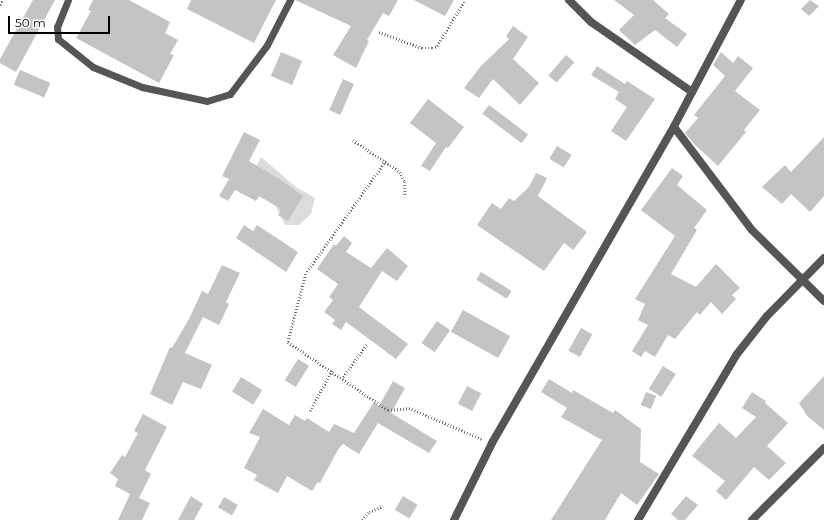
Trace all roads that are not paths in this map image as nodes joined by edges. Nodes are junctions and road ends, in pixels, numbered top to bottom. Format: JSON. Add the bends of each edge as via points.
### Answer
{"nodes":[{"id":1,"x":68,"y":0,"type":"edge"},
{"id":2,"x":290,"y":0,"type":"edge"},
{"id":3,"x":568,"y":0,"type":"edge"},
{"id":4,"x":742,"y":0,"type":"edge"},
{"id":5,"x":692,"y":92,"type":"junction"},
{"id":6,"x":674,"y":127,"type":"junction"},
{"id":7,"x":824,"y":258,"type":"edge"},
{"id":8,"x":805,"y":279,"type":"junction"},
{"id":9,"x":824,"y":301,"type":"edge"},
{"id":10,"x":824,"y":448,"type":"edge"},
{"id":11,"x":454,"y":520,"type":"edge"},
{"id":12,"x":638,"y":520,"type":"edge"},
{"id":13,"x":752,"y":520,"type":"edge"}],
"edges":[{"from":1,"to":2,"type":"lane","via":[[57,27],[58,39],[80,58],[93,67],[142,87],[207,101],[219,100],[234,89],[267,45]]},
{"from":3,"to":5,"type":"street","via":[[591,22]]},
{"from":4,"to":5,"type":"street"},
{"from":5,"to":6,"type":"street"},
{"from":6,"to":8,"type":"street","via":[[752,230]]},
{"from":6,"to":11,"type":"street","via":[[492,443]]},
{"from":7,"to":8,"type":"street"},
{"from":8,"to":9,"type":"street"},
{"from":8,"to":12,"type":"street","via":[[767,316],[737,354]]},
{"from":10,"to":13,"type":"street"}]}
